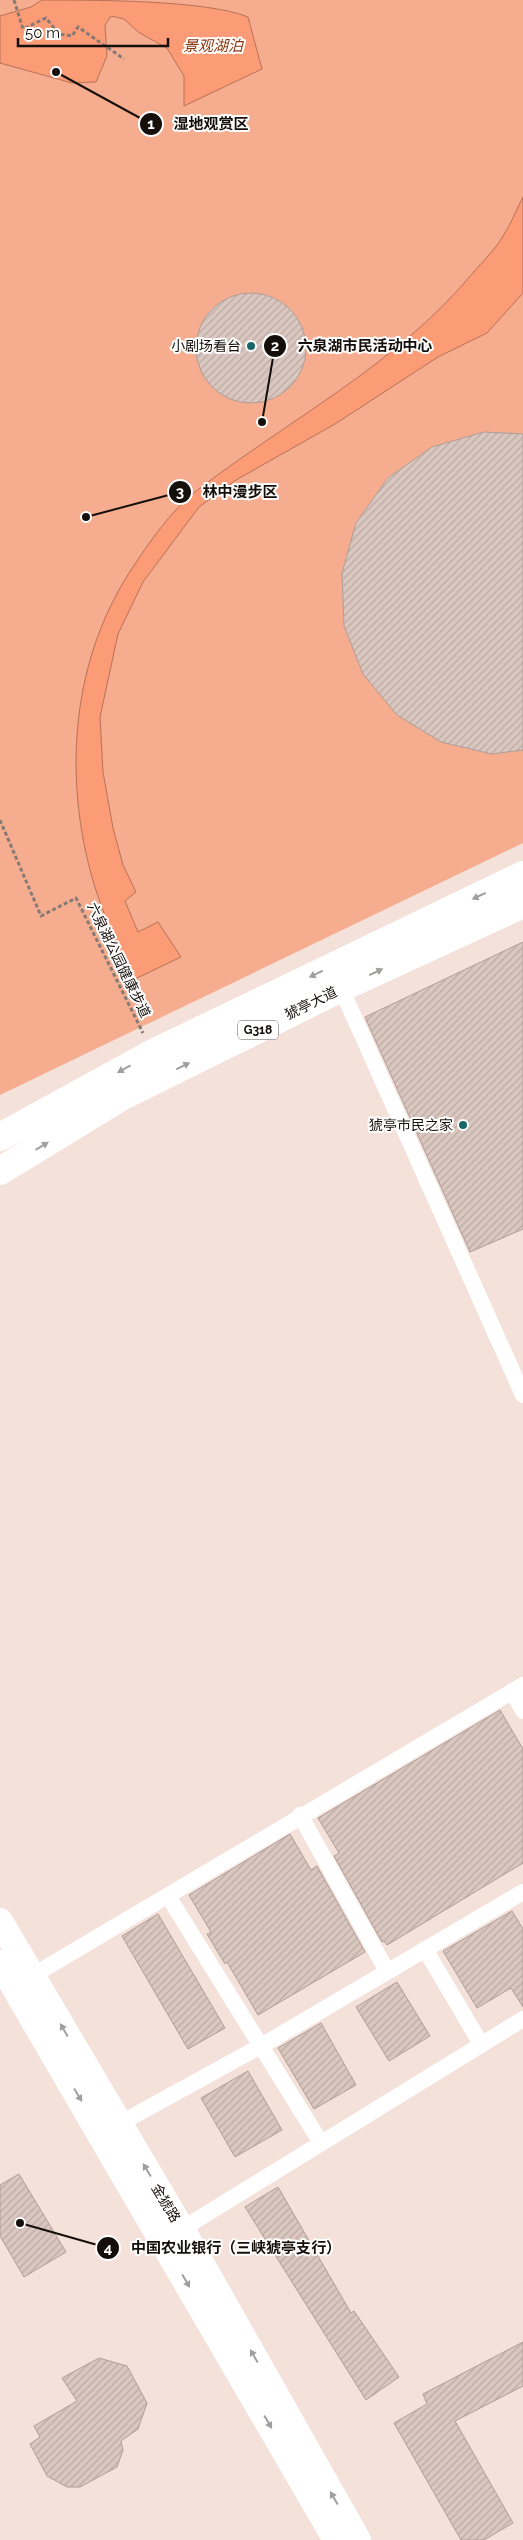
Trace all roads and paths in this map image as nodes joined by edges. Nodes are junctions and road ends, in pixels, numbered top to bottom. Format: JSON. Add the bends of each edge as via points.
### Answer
{"nodes":[{"id":1,"x":14,"y":0,"type":"edge"},
{"id":2,"x":124,"y":59,"type":"dead end"},
{"id":3,"x":0,"y":820,"type":"edge"},
{"id":4,"x":523,"y":875,"type":"edge"},
{"id":5,"x":523,"y":904,"type":"edge"},
{"id":6,"x":341,"y":988,"type":"junction"},
{"id":7,"x":153,"y":1053,"type":"junction"},
{"id":8,"x":0,"y":1137,"type":"edge"},
{"id":9,"x":0,"y":1171,"type":"edge"},
{"id":10,"x":523,"y":1396,"type":"edge"},
{"id":11,"x":517,"y":1688,"type":"edge"},
{"id":12,"x":523,"y":1711,"type":"edge"},
{"id":13,"x":300,"y":1816,"type":"junction"},
{"id":14,"x":523,"y":1892,"type":"edge"},
{"id":15,"x":168,"y":1896,"type":"junction"},
{"id":16,"x":0,"y":1921,"type":"edge"},
{"id":17,"x":425,"y":1950,"type":"junction"},
{"id":18,"x":0,"y":1962,"type":"edge"},
{"id":19,"x":387,"y":1971,"type":"junction"},
{"id":20,"x":32,"y":1976,"type":"junction"},
{"id":21,"x":523,"y":2019,"type":"edge"},
{"id":22,"x":481,"y":2044,"type":"junction"},
{"id":23,"x":261,"y":2046,"type":"junction"},
{"id":24,"x":119,"y":2124,"type":"junction"},
{"id":25,"x":321,"y":2143,"type":"junction"},
{"id":26,"x":182,"y":2229,"type":"junction"},
{"id":27,"x":336,"y":2540,"type":"edge"},
{"id":28,"x":358,"y":2540,"type":"edge"}],
"edges":[{"from":1,"to":2,"type":"path","via":[[23,29],[46,18],[59,34],[72,36],[78,27]]},
{"from":3,"to":7,"type":"path","name":"六泉湖公园健康步道","via":[[41,916],[76,898]]},
{"from":4,"to":7,"type":"highway","name":"猇亭大道","number":"G318","one_way":true},
{"from":6,"to":5,"type":"highway","name":"猇亭大道","number":"G318","one_way":true},
{"from":9,"to":6,"type":"highway","name":"猇亭大道","number":"G318","one_way":true,"via":[[121,1097]]},
{"from":6,"to":10,"type":"street"},
{"from":7,"to":8,"type":"highway","name":"猇亭大道","number":"G318","one_way":true},
{"from":11,"to":12,"type":"street"},
{"from":11,"to":13,"type":"street"},
{"from":13,"to":15,"type":"street"},
{"from":13,"to":19,"type":"street"},
{"from":14,"to":17,"type":"street"},
{"from":15,"to":20,"type":"street"},
{"from":15,"to":23,"type":"street"},
{"from":16,"to":20,"type":"main road","name":"金猇路"},
{"from":17,"to":19,"type":"street"},
{"from":17,"to":22,"type":"street"},
{"from":18,"to":27,"type":"main road","name":"金猇路","one_way":true},
{"from":19,"to":23,"type":"street"},
{"from":24,"to":20,"type":"main road","name":"金猇路","one_way":true},
{"from":21,"to":22,"type":"street"},
{"from":22,"to":25,"type":"street"},
{"from":23,"to":24,"type":"street"},
{"from":23,"to":25,"type":"street"},
{"from":26,"to":24,"type":"main road","name":"金猇路","one_way":true},
{"from":25,"to":26,"type":"street"},
{"from":28,"to":26,"type":"main road","name":"金猇路","one_way":true}]}
